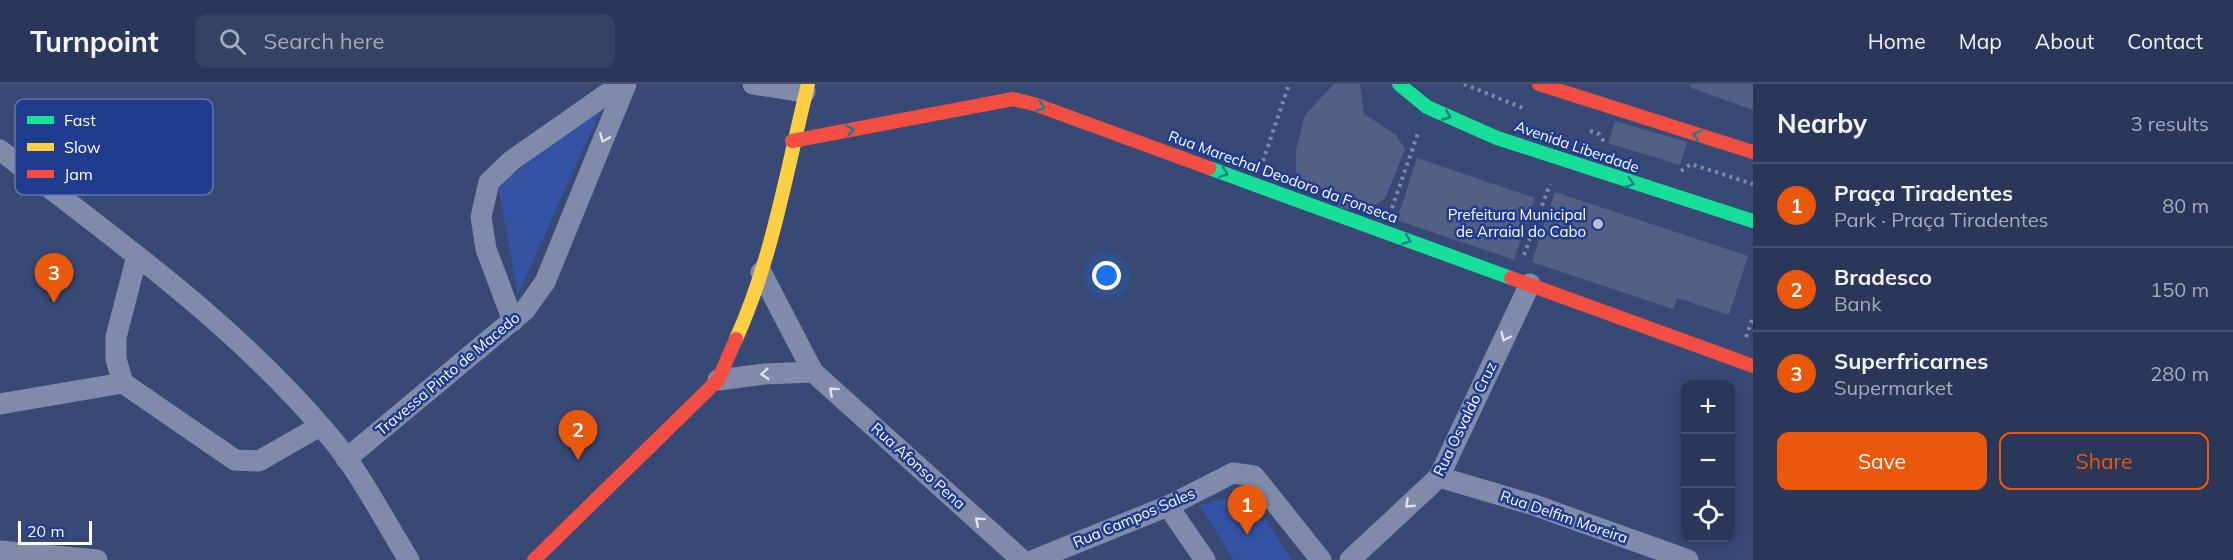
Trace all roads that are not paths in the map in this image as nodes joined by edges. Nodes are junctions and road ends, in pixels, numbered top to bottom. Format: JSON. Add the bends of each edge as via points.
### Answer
{"nodes":[{"id":1,"x":621,"y":84,"type":"edge"},
{"id":2,"x":627,"y":84,"type":"edge"},
{"id":3,"x":753,"y":84,"type":"edge"},
{"id":4,"x":1399,"y":84,"type":"edge"},
{"id":5,"x":1539,"y":84,"type":"edge"},
{"id":6,"x":807,"y":88,"type":"edge"},
{"id":7,"x":1014,"y":91,"type":"edge"},
{"id":8,"x":792,"y":141,"type":"junction"},
{"id":9,"x":0,"y":150,"type":"edge"},
{"id":10,"x":1753,"y":152,"type":"edge"},
{"id":11,"x":15,"y":162,"type":"edge"},
{"id":12,"x":58,"y":195,"type":"edge"},
{"id":13,"x":1753,"y":221,"type":"edge"},
{"id":14,"x":137,"y":256,"type":"junction"},
{"id":15,"x":761,"y":272,"type":"junction"},
{"id":16,"x":1523,"y":281,"type":"junction"},
{"id":17,"x":513,"y":321,"type":"junction"},
{"id":18,"x":1753,"y":366,"type":"edge"},
{"id":19,"x":813,"y":372,"type":"junction"},
{"id":20,"x":718,"y":380,"type":"junction"},
{"id":21,"x":123,"y":383,"type":"junction"},
{"id":22,"x":0,"y":404,"type":"edge"},
{"id":23,"x":320,"y":426,"type":"junction"},
{"id":24,"x":346,"y":459,"type":"junction"},
{"id":25,"x":1439,"y":477,"type":"junction"},
{"id":26,"x":1168,"y":506,"type":"junction"},
{"id":27,"x":0,"y":551,"type":"edge"},
{"id":28,"x":97,"y":560,"type":"edge"},
{"id":29,"x":409,"y":560,"type":"edge"},
{"id":30,"x":534,"y":560,"type":"edge"},
{"id":31,"x":1022,"y":560,"type":"edge"},
{"id":32,"x":1034,"y":560,"type":"edge"},
{"id":33,"x":1206,"y":560,"type":"edge"},
{"id":34,"x":1321,"y":560,"type":"edge"},
{"id":35,"x":1350,"y":560,"type":"edge"},
{"id":36,"x":1688,"y":560,"type":"edge"}],
"edges":[{"from":1,"to":17,"type":"street","via":[[511,161],[489,182],[481,217],[486,249]]},
{"from":2,"to":17,"type":"street","name":"Travessa Pinto de Macedo","one_way":true,"via":[[545,282]]},
{"from":3,"to":6,"type":"street"},
{"from":4,"to":13,"type":"main road","name":"Avenida Liberdade","one_way":true,"via":[[1427,107],[1497,138]]},
{"from":10,"to":5,"type":"main road","one_way":true},
{"from":6,"to":8,"type":"main road"},
{"from":8,"to":7,"type":"main road","name":"Rua Marechal Deodoro da Fonseca","one_way":true},
{"from":7,"to":16,"type":"main road","name":"Rua Marechal Deodoro da Fonseca","one_way":true},
{"from":8,"to":15,"type":"main road"},
{"from":9,"to":11,"type":"street"},
{"from":12,"to":14,"type":"street"},
{"from":14,"to":21,"type":"street","via":[[116,337],[116,359]]},
{"from":14,"to":23,"type":"street","via":[[215,318],[265,365]]},
{"from":15,"to":19,"type":"street","name":"Rua Afonso Pena"},
{"from":15,"to":20,"type":"main road","via":[[739,336]]},
{"from":16,"to":18,"type":"main road","name":"Rua Marechal Deodoro da Fonseca"},
{"from":16,"to":25,"type":"street","name":"Rua Osvaldo Cruz","one_way":true},
{"from":17,"to":24,"type":"street","name":"Travessa Pinto de Macedo"},
{"from":19,"to":20,"type":"street","one_way":true},
{"from":31,"to":19,"type":"street","name":"Rua Afonso Pena","one_way":true},
{"from":20,"to":30,"type":"main road"},
{"from":21,"to":22,"type":"street"},
{"from":21,"to":23,"type":"street","via":[[235,460],[259,461]]},
{"from":23,"to":24,"type":"street"},
{"from":24,"to":29,"type":"street"},
{"from":25,"to":35,"type":"street","name":"Rua Osvaldo Cruz","one_way":true},
{"from":25,"to":36,"type":"street","name":"Rua Delfim Moreira","via":[[1534,505]]},
{"from":26,"to":32,"type":"street","name":"Rua Campos Sales"},
{"from":26,"to":33,"type":"street"},
{"from":26,"to":34,"type":"street","name":"Rua Campos Sales","via":[[1233,473],[1254,476]]},
{"from":27,"to":28,"type":"street"}]}
